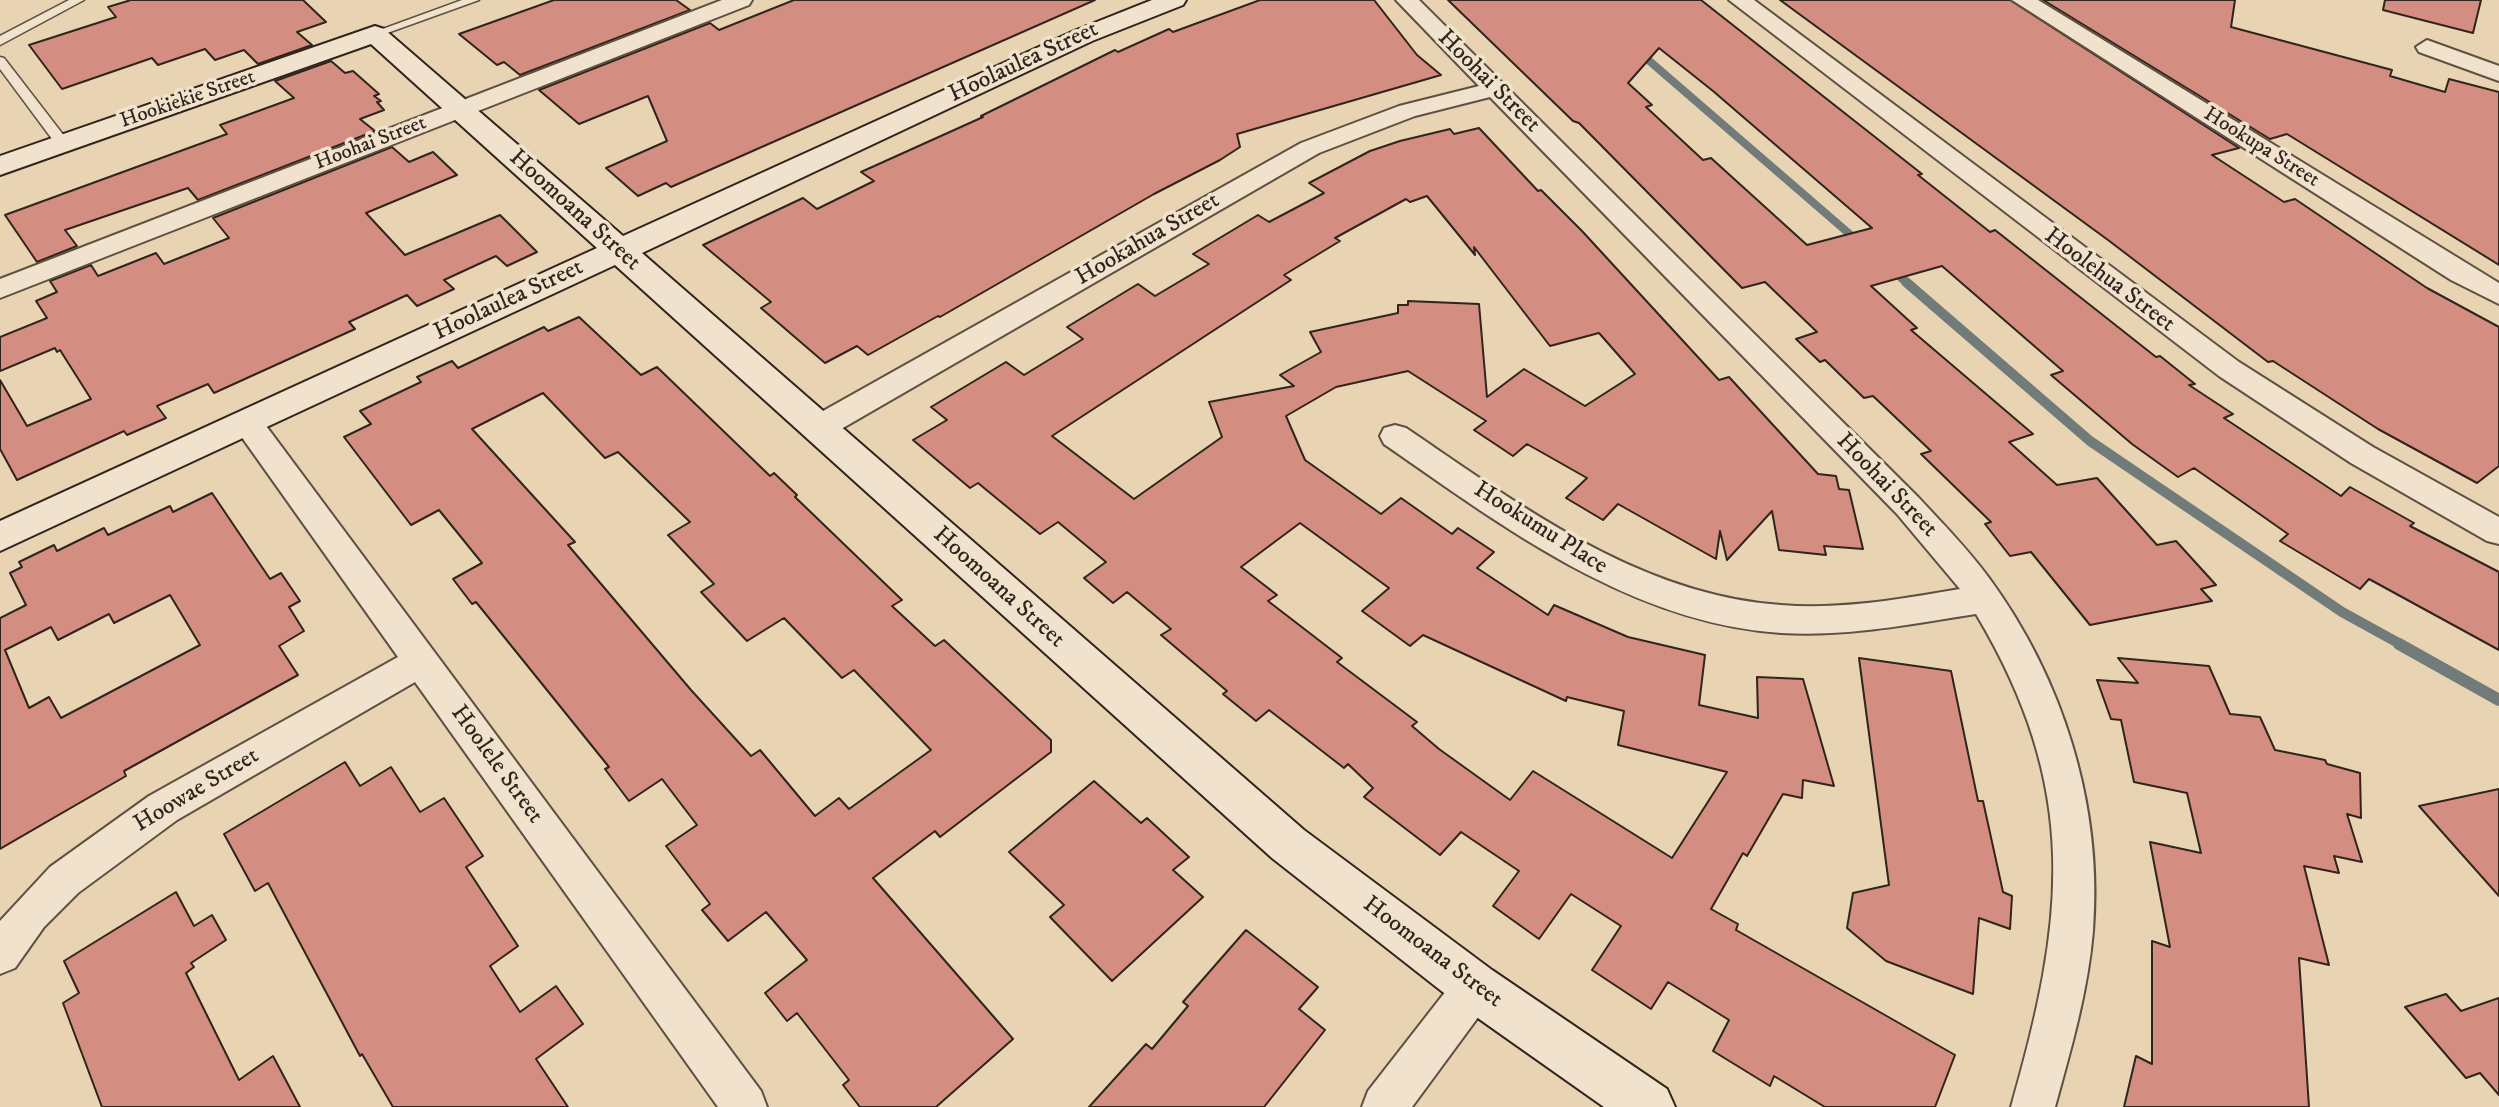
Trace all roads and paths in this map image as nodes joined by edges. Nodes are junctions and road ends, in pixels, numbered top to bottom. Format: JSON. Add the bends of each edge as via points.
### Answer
{"nodes":[{"id":1,"x":78,"y":0,"type":"edge"},
{"id":2,"x":472,"y":0,"type":"edge"},
{"id":3,"x":741,"y":0,"type":"edge"},
{"id":4,"x":1174,"y":0,"type":"edge"},
{"id":5,"x":1407,"y":0,"type":"edge"},
{"id":6,"x":1740,"y":0,"type":"edge"},
{"id":7,"x":2023,"y":0,"type":"edge"},
{"id":8,"x":375,"y":34,"type":"junction"},
{"id":9,"x":0,"y":41,"type":"edge"},
{"id":10,"x":2427,"y":47,"type":"dead end"},
{"id":11,"x":0,"y":61,"type":"edge"},
{"id":12,"x":2499,"y":74,"type":"edge"},
{"id":13,"x":1495,"y":89,"type":"junction"},
{"id":14,"x":460,"y":110,"type":"junction"},
{"id":15,"x":63,"y":144,"type":"junction"},
{"id":16,"x":0,"y":166,"type":"edge"},
{"id":17,"x":618,"y":250,"type":"junction"},
{"id":18,"x":0,"y":289,"type":"edge"},
{"id":19,"x":2499,"y":295,"type":"edge"},
{"id":20,"x":247,"y":422,"type":"junction"},
{"id":21,"x":818,"y":428,"type":"junction"},
{"id":22,"x":1395,"y":436,"type":"dead end"},
{"id":23,"x":2499,"y":532,"type":"edge"},
{"id":24,"x":0,"y":537,"type":"edge"},
{"id":25,"x":1985,"y":599,"type":"junction"},
{"id":26,"x":421,"y":661,"type":"junction"},
{"id":27,"x":0,"y":954,"type":"edge"},
{"id":28,"x":1475,"y":987,"type":"junction"},
{"id":29,"x":745,"y":1107,"type":"edge"},
{"id":30,"x":1384,"y":1107,"type":"edge"},
{"id":31,"x":1649,"y":1107,"type":"edge"},
{"id":32,"x":2033,"y":1107,"type":"edge"}],
"edges":[{"from":1,"to":9,"type":"lane"},
{"from":2,"to":8,"type":"lane"},
{"from":3,"to":14,"type":"street","name":"Hoohai Street"},
{"from":4,"to":17,"type":"street","name":"Hoolaulea Street","via":[[1093,31]]},
{"from":5,"to":13,"type":"street","name":"Hoohai Street"},
{"from":6,"to":23,"type":"street","name":"Hoolehua Street","via":[[2229,369],[2362,455]]},
{"from":7,"to":19,"type":"street","name":"Hookupa Street"},
{"from":8,"to":14,"type":"street","name":"Hoomoana Street"},
{"from":8,"to":15,"type":"street","name":"Hookiekie Street"},
{"from":10,"to":12,"type":"street"},
{"from":11,"to":15,"type":"lane"},
{"from":13,"to":21,"type":"street","name":"Hookahua Street","via":[[1397,114],[1310,148]]},
{"from":13,"to":25,"type":"street","name":"Hoohai Street","via":[[1908,506]]},
{"from":14,"to":17,"type":"street","name":"Hoomoana Street"},
{"from":14,"to":18,"type":"street","name":"Hoohai Street"},
{"from":15,"to":16,"type":"street","name":"Hookiekie Street"},
{"from":17,"to":20,"type":"street","name":"Hoolaulea Street"},
{"from":17,"to":21,"type":"street","name":"Hoomoana Street"},
{"from":20,"to":24,"type":"street","name":"Hoolaulea Street"},
{"from":20,"to":26,"type":"street","name":"Hoolele Street"},
{"from":21,"to":28,"type":"street","name":"Hoomoana Street","via":[[1288,844]]},
{"from":22,"to":25,"type":"street","name":"Hookumu Place","via":[[1553,542],[1617,577],[1725,611],[1778,619],[1835,620]]},
{"from":25,"to":32,"type":"street","name":"Hoohai Street","via":[[2027,673],[2051,728],[2072,835],[2072,932],[2060,1007]]},
{"from":26,"to":27,"type":"street","name":"Hoowae Street","via":[[163,808],[103,849],[30,914]]},
{"from":26,"to":29,"type":"street","name":"Hoolele Street"},
{"from":28,"to":30,"type":"street"},
{"from":28,"to":31,"type":"street","name":"Hoomoana Street"}]}
